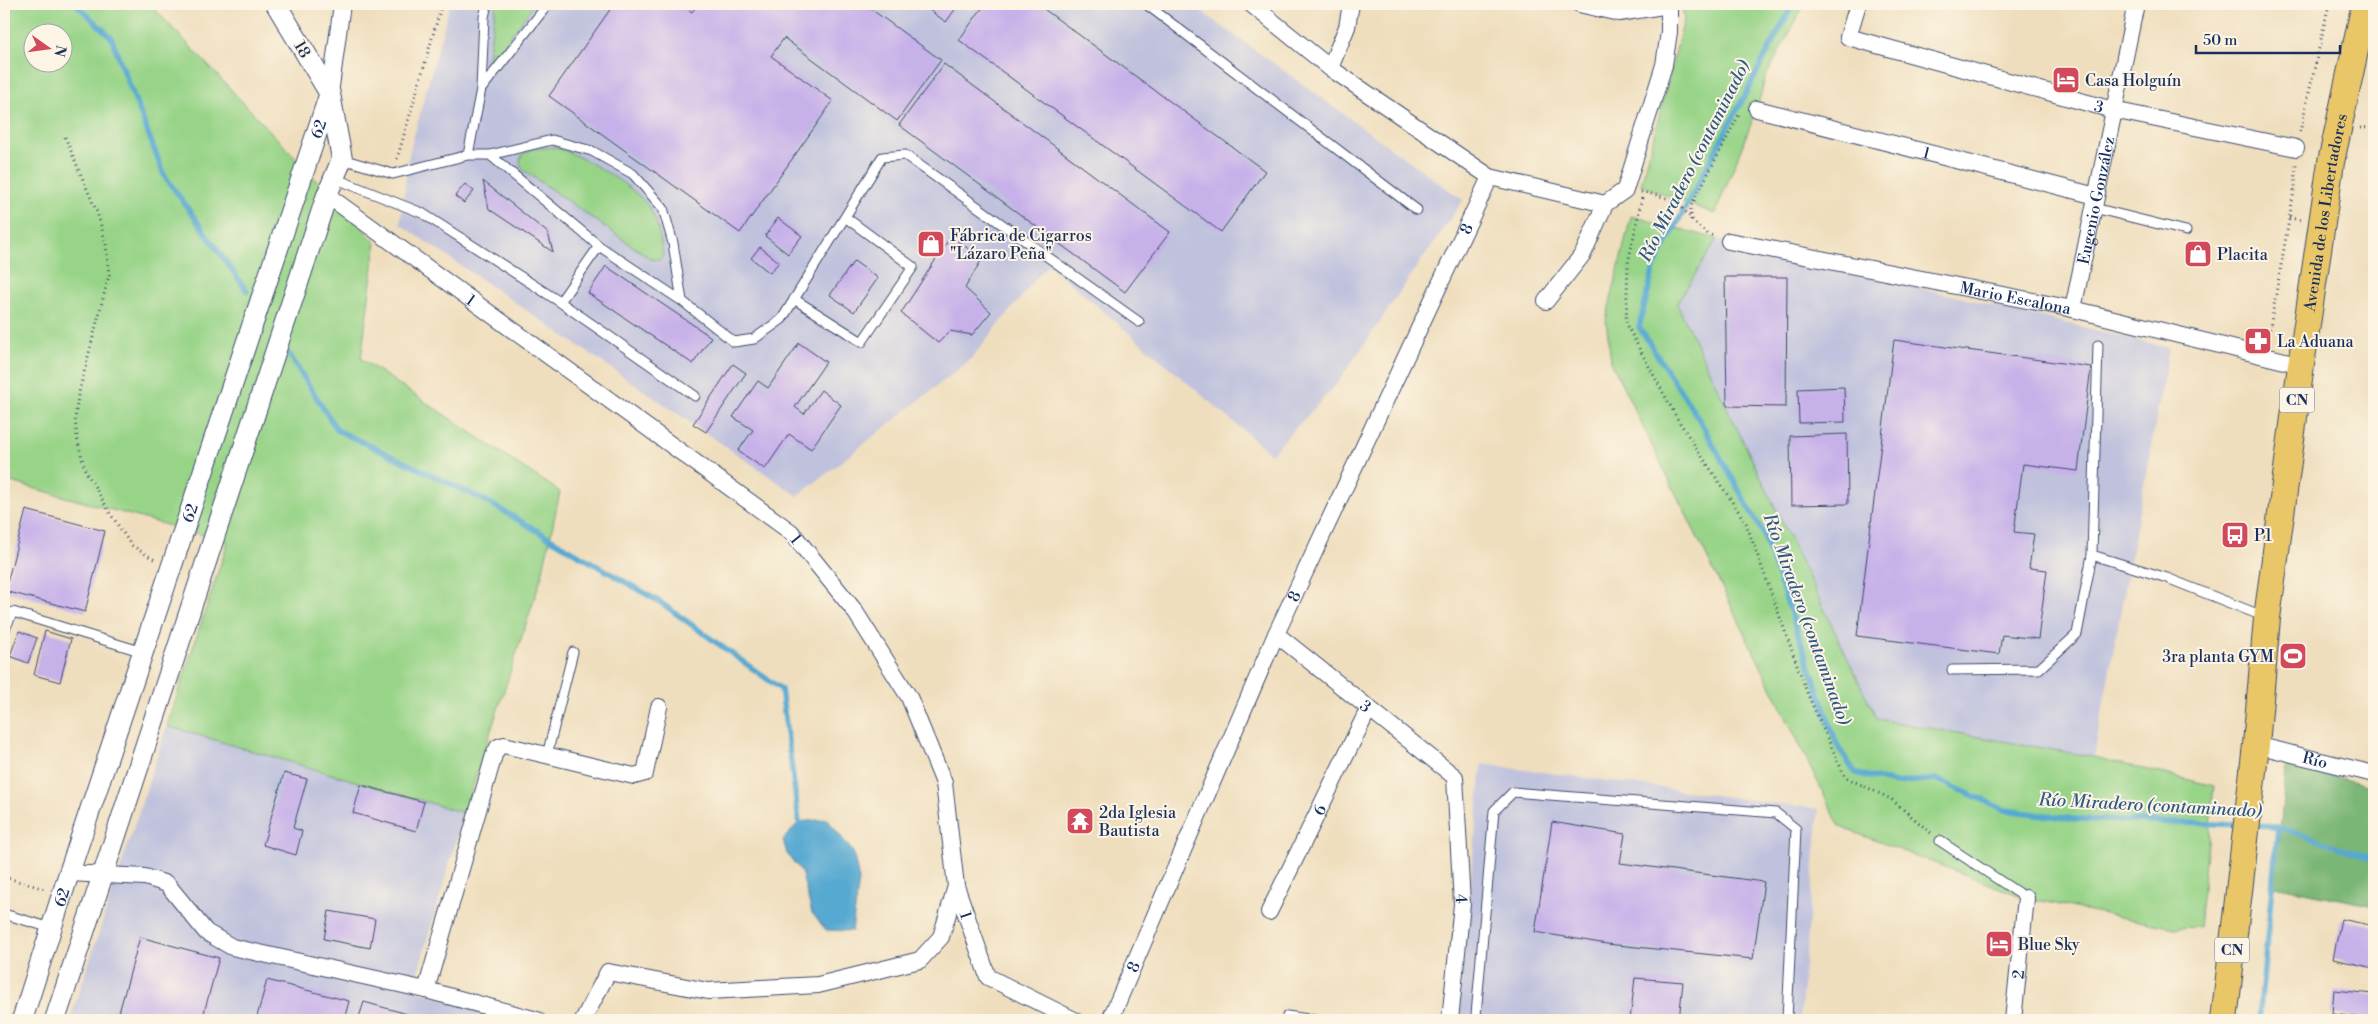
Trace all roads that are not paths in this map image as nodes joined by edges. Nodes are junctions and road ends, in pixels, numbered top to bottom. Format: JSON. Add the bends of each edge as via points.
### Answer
{"nodes":[{"id":1,"x":276,"y":4,"type":"edge"},
{"id":2,"x":342,"y":4,"type":"edge"},
{"id":3,"x":487,"y":4,"type":"edge"},
{"id":4,"x":548,"y":4,"type":"edge"},
{"id":5,"x":1146,"y":4,"type":"edge"},
{"id":6,"x":1251,"y":4,"type":"edge"},
{"id":7,"x":1351,"y":4,"type":"edge"},
{"id":8,"x":1579,"y":4,"type":"edge"},
{"id":9,"x":1858,"y":4,"type":"edge"},
{"id":10,"x":2136,"y":4,"type":"edge"},
{"id":11,"x":2365,"y":4,"type":"edge"},
{"id":12,"x":1669,"y":5,"type":"edge"},
{"id":13,"x":1330,"y":68,"type":"junction"},
{"id":14,"x":481,"y":89,"type":"junction"},
{"id":15,"x":330,"y":94,"type":"junction"},
{"id":16,"x":1757,"y":109,"type":"road end"},
{"id":17,"x":2114,"y":110,"type":"junction"},
{"id":18,"x":2296,"y":148,"type":"road end"},
{"id":19,"x":468,"y":155,"type":"junction"},
{"id":20,"x":490,"y":155,"type":"junction"},
{"id":21,"x":342,"y":159,"type":"junction"},
{"id":22,"x":1490,"y":177,"type":"junction"},
{"id":23,"x":330,"y":187,"type":"junction"},
{"id":24,"x":2095,"y":202,"type":"junction"},
{"id":25,"x":1605,"y":204,"type":"junction"},
{"id":26,"x":1417,"y":210,"type":"dead end"},
{"id":27,"x":845,"y":217,"type":"junction"},
{"id":28,"x":2186,"y":231,"type":"dead end"},
{"id":29,"x":1729,"y":241,"type":"road end"},
{"id":30,"x":599,"y":246,"type":"junction"},
{"id":31,"x":794,"y":299,"type":"junction"},
{"id":32,"x":682,"y":301,"type":"junction"},
{"id":33,"x":1546,"y":301,"type":"dead end"},
{"id":34,"x":560,"y":302,"type":"junction"},
{"id":35,"x":2073,"y":309,"type":"junction"},
{"id":36,"x":1139,"y":322,"type":"dead end"},
{"id":37,"x":2098,"y":345,"type":"dead end"},
{"id":38,"x":2301,"y":365,"type":"junction"},
{"id":39,"x":695,"y":396,"type":"dead end"},
{"id":40,"x":2092,"y":555,"type":"junction"},
{"id":41,"x":2267,"y":618,"type":"junction"},
{"id":42,"x":4,"y":631,"type":"edge"},
{"id":43,"x":1276,"y":634,"type":"junction"},
{"id":44,"x":143,"y":652,"type":"junction"},
{"id":45,"x":573,"y":652,"type":"dead end"},
{"id":46,"x":1952,"y":670,"type":"dead end"},
{"id":47,"x":659,"y":707,"type":"dead end"},
{"id":48,"x":1369,"y":708,"type":"junction"},
{"id":49,"x":2256,"y":745,"type":"junction"},
{"id":50,"x":547,"y":755,"type":"junction"},
{"id":51,"x":2374,"y":774,"type":"edge"},
{"id":52,"x":1456,"y":776,"type":"joint"},
{"id":53,"x":1940,"y":841,"type":"road end"},
{"id":54,"x":69,"y":873,"type":"junction"},
{"id":55,"x":103,"y":874,"type":"junction"},
{"id":56,"x":956,"y":886,"type":"junction"},
{"id":57,"x":2026,"y":898,"type":"joint"},
{"id":58,"x":1269,"y":912,"type":"dead end"},
{"id":59,"x":4,"y":914,"type":"edge"},
{"id":60,"x":51,"y":928,"type":"junction"},
{"id":61,"x":426,"y":990,"type":"junction"},
{"id":62,"x":1287,"y":1016,"type":"dead end"},
{"id":63,"x":22,"y":1020,"type":"edge"},
{"id":64,"x":55,"y":1020,"type":"edge"},
{"id":65,"x":538,"y":1020,"type":"edge"},
{"id":66,"x":582,"y":1020,"type":"edge"},
{"id":67,"x":1074,"y":1020,"type":"edge"},
{"id":68,"x":1110,"y":1020,"type":"edge"},
{"id":69,"x":1315,"y":1020,"type":"edge"},
{"id":70,"x":1450,"y":1020,"type":"edge"},
{"id":71,"x":1482,"y":1020,"type":"edge"},
{"id":72,"x":1787,"y":1020,"type":"edge"},
{"id":73,"x":2013,"y":1020,"type":"edge"},
{"id":74,"x":2224,"y":1020,"type":"edge"}],
"edges":[{"from":1,"to":15,"type":"street","name":"18"},
{"from":2,"to":15,"type":"street","name":"62"},
{"from":3,"to":14,"type":"lane"},
{"from":4,"to":14,"type":"lane"},
{"from":5,"to":26,"type":"lane"},
{"from":6,"to":13,"type":"street"},
{"from":7,"to":13,"type":"street","via":[[1347,27]]},
{"from":8,"to":12,"type":"street","via":[[1619,13]]},
{"from":9,"to":17,"type":"street","name":"3","via":[[1848,37]]},
{"from":10,"to":17,"type":"street","name":"Eugenio González"},
{"from":11,"to":38,"type":"main road","name":"Avenida de los Libertadores","number":"CN","via":[[2331,162]]},
{"from":12,"to":25,"type":"street","via":[[1664,65],[1625,190]]},
{"from":13,"to":22,"type":"street"},
{"from":14,"to":19,"type":"lane"},
{"from":15,"to":21,"type":"street"},
{"from":15,"to":44,"type":"street","name":"62"},
{"from":16,"to":24,"type":"street","name":"1"},
{"from":17,"to":18,"type":"street","name":"3"},
{"from":17,"to":24,"type":"street","name":"Eugenio González"},
{"from":19,"to":20,"type":"lane"},
{"from":19,"to":21,"type":"lane","via":[[393,174]]},
{"from":20,"to":30,"type":"lane"},
{"from":20,"to":32,"type":"lane","via":[[552,140],[592,151],[633,174],[663,208],[673,243]]},
{"from":21,"to":23,"type":"street","name":"62"},
{"from":22,"to":25,"type":"street"},
{"from":22,"to":43,"type":"street","name":"8"},
{"from":23,"to":34,"type":"lane","via":[[422,213]]},
{"from":23,"to":55,"type":"street","name":"62"},
{"from":23,"to":56,"type":"street","name":"1","via":[[791,532],[854,610],[909,697],[944,783]]},
{"from":24,"to":28,"type":"lane","name":"1"},
{"from":24,"to":35,"type":"street","name":"Eugenio González"},
{"from":25,"to":33,"type":"street","via":[[1583,254]]},
{"from":27,"to":31,"type":"lane"},
{"from":27,"to":31,"type":"lane","via":[[913,267],[862,342]]},
{"from":27,"to":36,"type":"lane","via":[[882,157],[906,155]]},
{"from":29,"to":35,"type":"street","name":"Mario Escalona"},
{"from":30,"to":32,"type":"lane"},
{"from":30,"to":34,"type":"lane"},
{"from":31,"to":32,"type":"lane","via":[[782,319],[754,339],[734,342]]},
{"from":34,"to":39,"type":"lane"},
{"from":35,"to":38,"type":"street","name":"Mario Escalona"},
{"from":37,"to":40,"type":"lane"},
{"from":38,"to":41,"type":"main road","name":"Avenida de los Libertadores","number":"CN"},
{"from":40,"to":41,"type":"lane","via":[[2167,578]]},
{"from":40,"to":46,"type":"lane","via":[[2077,634],[2039,669]]},
{"from":41,"to":49,"type":"main road","name":"Avenida de los Libertadores","number":"CN"},
{"from":42,"to":44,"type":"lane","via":[[13,612]]},
{"from":43,"to":48,"type":"street","name":"3"},
{"from":43,"to":68,"type":"street","name":"8"},
{"from":44,"to":54,"type":"street","name":"62"},
{"from":45,"to":50,"type":"lane"},
{"from":47,"to":50,"type":"street","via":[[642,776]]},
{"from":48,"to":52,"type":"street","name":"3"},
{"from":48,"to":58,"type":"street","name":"6"},
{"from":49,"to":51,"type":"street","name":"Río"},
{"from":49,"to":74,"type":"main road","name":"Avenida de los Libertadores","number":"CN"},
{"from":50,"to":61,"type":"street","via":[[504,745],[498,747]]},
{"from":52,"to":70,"type":"street","name":"4","via":[[1462,904]]},
{"from":53,"to":57,"type":"lane"},
{"from":54,"to":55,"type":"street"},
{"from":54,"to":60,"type":"street","name":"62"},
{"from":55,"to":61,"type":"street","via":[[145,877],[167,884],[206,932],[232,947]]},
{"from":55,"to":64,"type":"street","name":"62"},
{"from":56,"to":66,"type":"street","via":[[941,937],[920,960],[818,984],[708,991],[608,972]]},
{"from":56,"to":67,"type":"street","name":"1","via":[[988,977]]},
{"from":57,"to":73,"type":"street","name":"2"},
{"from":59,"to":60,"type":"lane"},
{"from":60,"to":63,"type":"street","name":"62"},
{"from":61,"to":65,"type":"street"},
{"from":62,"to":69,"type":"lane"},
{"from":71,"to":72,"type":"lane","via":[[1476,1015],[1494,811],[1513,792],[1776,813],[1796,829]]}]}
